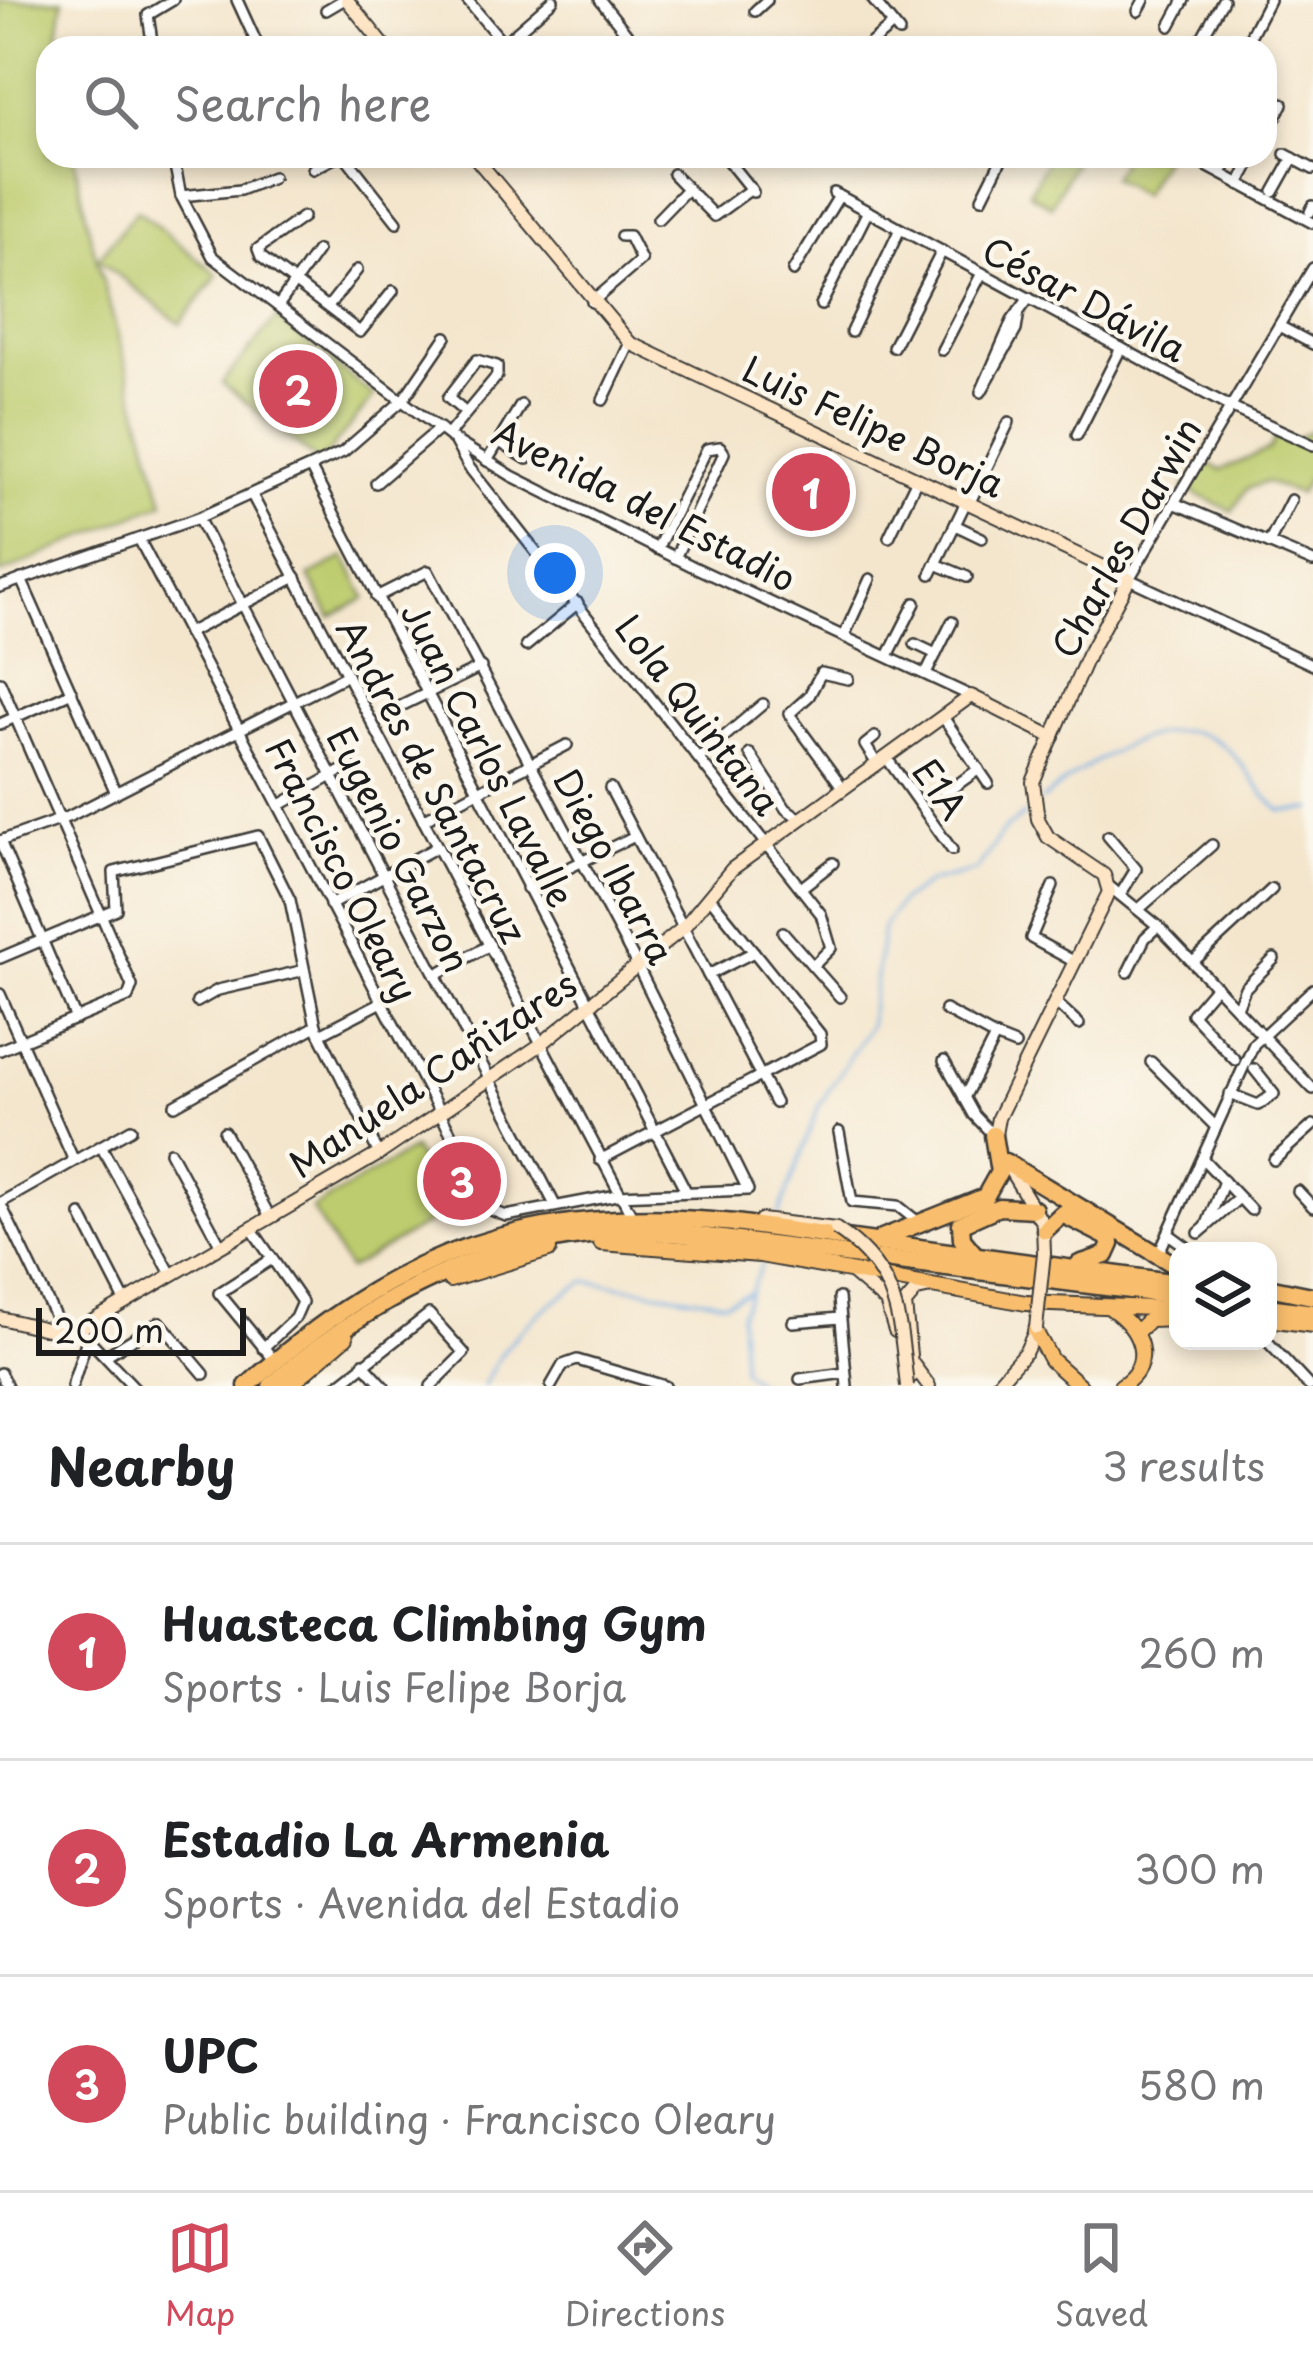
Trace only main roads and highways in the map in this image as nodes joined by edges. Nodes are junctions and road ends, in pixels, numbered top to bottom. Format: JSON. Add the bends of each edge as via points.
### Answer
{"nodes":[{"id":1,"x":993,"y":1135,"type":"road end"},
{"id":2,"x":1005,"y":1162,"type":"road end"},
{"id":3,"x":1034,"y":1209,"type":"road end"},
{"id":4,"x":1045,"y":1230,"type":"road end"},
{"id":5,"x":864,"y":1242,"type":"junction"},
{"id":6,"x":771,"y":1245,"type":"junction"},
{"id":7,"x":976,"y":1256,"type":"junction"},
{"id":8,"x":1047,"y":1260,"type":"junction"},
{"id":9,"x":1169,"y":1263,"type":"edge"},
{"id":10,"x":1169,"y":1280,"type":"edge"},
{"id":11,"x":1277,"y":1290,"type":"edge"},
{"id":12,"x":1169,"y":1295,"type":"edge"},
{"id":13,"x":1313,"y":1296,"type":"edge"},
{"id":14,"x":1277,"y":1308,"type":"edge"},
{"id":15,"x":1112,"y":1309,"type":"junction"},
{"id":16,"x":1169,"y":1309,"type":"edge"},
{"id":17,"x":1313,"y":1313,"type":"edge"},
{"id":18,"x":1169,"y":1319,"type":"edge"},
{"id":19,"x":1277,"y":1320,"type":"edge"},
{"id":20,"x":1313,"y":1324,"type":"edge"},
{"id":21,"x":1035,"y":1330,"type":"road end"},
{"id":22,"x":1136,"y":1332,"type":"junction"},
{"id":23,"x":247,"y":1386,"type":"edge"},
{"id":24,"x":272,"y":1386,"type":"edge"},
{"id":25,"x":289,"y":1386,"type":"edge"},
{"id":26,"x":1080,"y":1386,"type":"edge"},
{"id":27,"x":1121,"y":1386,"type":"edge"}],
"edges":[{"from":1,"to":5,"type":"highway","via":[[998,1172],[980,1201]]},
{"from":2,"to":9,"type":"highway"},
{"from":3,"to":7,"type":"highway","via":[[999,1207],[963,1222],[962,1239]]},
{"from":4,"to":8,"type":"highway","via":[[1057,1216],[1071,1216],[1111,1244],[1092,1263]]},
{"from":5,"to":6,"type":"highway"},
{"from":5,"to":7,"type":"highway"},
{"from":6,"to":12,"type":"highway"},
{"from":6,"to":15,"type":"main road","via":[[1026,1303]]},
{"from":6,"to":23,"type":"highway","via":[[698,1219],[538,1226],[386,1280],[276,1348]]},
{"from":6,"to":24,"type":"highway","via":[[642,1231],[492,1253],[371,1306]]},
{"from":6,"to":25,"type":"main road","via":[[616,1241],[539,1252],[386,1310]]},
{"from":7,"to":8,"type":"highway"},
{"from":8,"to":10,"type":"highway"},
{"from":11,"to":13,"type":"highway"},
{"from":14,"to":17,"type":"highway"},
{"from":15,"to":16,"type":"main road"},
{"from":15,"to":22,"type":"main road"},
{"from":18,"to":22,"type":"main road","via":[[1149,1320]]},
{"from":19,"to":20,"type":"main road"},
{"from":21,"to":26,"type":"main road"},
{"from":22,"to":27,"type":"main road","via":[[1141,1364]]}]}
